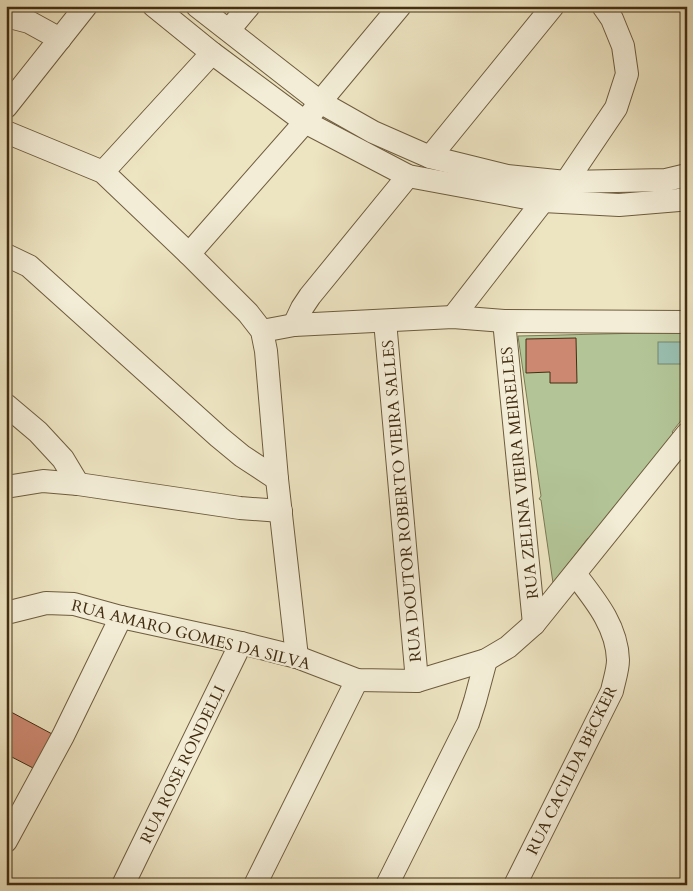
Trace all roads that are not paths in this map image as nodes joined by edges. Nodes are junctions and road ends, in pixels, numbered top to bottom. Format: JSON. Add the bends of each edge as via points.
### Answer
{"nodes":[{"id":1,"x":86,"y":6,"type":"edge"},
{"id":2,"x":154,"y":6,"type":"edge"},
{"id":3,"x":197,"y":6,"type":"edge"},
{"id":4,"x":250,"y":6,"type":"edge"},
{"id":5,"x":400,"y":6,"type":"edge"},
{"id":6,"x":553,"y":6,"type":"edge"},
{"id":7,"x":603,"y":6,"type":"edge"},
{"id":8,"x":6,"y":16,"type":"edge"},
{"id":9,"x":229,"y":30,"type":"junction"},
{"id":10,"x":60,"y":39,"type":"junction"},
{"id":11,"x":212,"y":53,"type":"junction"},
{"id":12,"x":320,"y":102,"type":"junction"},
{"id":13,"x":6,"y":107,"type":"edge"},
{"id":14,"x":304,"y":122,"type":"junction"},
{"id":15,"x":6,"y":132,"type":"edge"},
{"id":16,"x":430,"y":157,"type":"junction"},
{"id":17,"x":103,"y":172,"type":"junction"},
{"id":18,"x":408,"y":176,"type":"junction"},
{"id":19,"x":687,"y":176,"type":"edge"},
{"id":20,"x":566,"y":182,"type":"junction"},
{"id":21,"x":687,"y":198,"type":"edge"},
{"id":22,"x":543,"y":201,"type":"junction"},
{"id":23,"x":189,"y":254,"type":"junction"},
{"id":24,"x":6,"y":255,"type":"edge"},
{"id":25,"x":453,"y":317,"type":"junction"},
{"id":26,"x":385,"y":321,"type":"junction"},
{"id":27,"x":504,"y":321,"type":"junction"},
{"id":28,"x":687,"y":322,"type":"edge"},
{"id":29,"x":294,"y":325,"type":"junction"},
{"id":30,"x":262,"y":331,"type":"junction"},
{"id":31,"x":6,"y":405,"type":"edge"},
{"id":32,"x":687,"y":434,"type":"edge"},
{"id":33,"x":277,"y":479,"type":"junction"},
{"id":34,"x":78,"y":484,"type":"junction"},
{"id":35,"x":6,"y":486,"type":"edge"},
{"id":36,"x":280,"y":511,"type":"junction"},
{"id":37,"x":575,"y":574,"type":"junction"},
{"id":38,"x":6,"y":613,"type":"edge"},
{"id":39,"x":121,"y":617,"type":"junction"},
{"id":40,"x":534,"y":624,"type":"junction"},
{"id":41,"x":241,"y":643,"type":"junction"},
{"id":42,"x":297,"y":657,"type":"junction"},
{"id":43,"x":486,"y":660,"type":"junction"},
{"id":44,"x":357,"y":680,"type":"junction"},
{"id":45,"x":417,"y":681,"type":"junction"},
{"id":46,"x":6,"y":841,"type":"edge"},
{"id":47,"x":123,"y":885,"type":"edge"},
{"id":48,"x":255,"y":885,"type":"edge"},
{"id":49,"x":387,"y":885,"type":"edge"},
{"id":50,"x":516,"y":885,"type":"edge"}],
"edges":[{"from":1,"to":10,"type":"street"},
{"from":2,"to":11,"type":"street"},
{"from":3,"to":9,"type":"street"},
{"from":4,"to":9,"type":"street"},
{"from":5,"to":12,"type":"street"},
{"from":6,"to":16,"type":"street"},
{"from":7,"to":20,"type":"street","via":[[623,46],[627,74],[616,108]]},
{"from":8,"to":10,"type":"street","via":[[29,22]]},
{"from":9,"to":12,"type":"street"},
{"from":10,"to":13,"type":"street"},
{"from":11,"to":14,"type":"street"},
{"from":11,"to":17,"type":"street"},
{"from":12,"to":14,"type":"street"},
{"from":12,"to":16,"type":"street","via":[[373,132]]},
{"from":14,"to":18,"type":"street"},
{"from":14,"to":23,"type":"street"},
{"from":15,"to":17,"type":"street"},
{"from":16,"to":20,"type":"street","via":[[507,176]]},
{"from":17,"to":23,"type":"street"},
{"from":18,"to":22,"type":"street"},
{"from":18,"to":29,"type":"street","via":[[310,296]]},
{"from":19,"to":20,"type":"street","via":[[666,180]]},
{"from":20,"to":22,"type":"street"},
{"from":21,"to":22,"type":"street","via":[[619,204]]},
{"from":22,"to":25,"type":"street"},
{"from":23,"to":30,"type":"street"},
{"from":24,"to":33,"type":"street","via":[[28,266],[219,437]]},
{"from":25,"to":26,"type":"street"},
{"from":25,"to":27,"type":"street"},
{"from":26,"to":29,"type":"street"},
{"from":26,"to":45,"type":"street","name":"RUA DOUTOR ROBERTO VIEIRA SALLES"},
{"from":27,"to":28,"type":"street"},
{"from":27,"to":40,"type":"street","name":"RUA ZELINA VIEIRA MEIRELLES"},
{"from":29,"to":30,"type":"street"},
{"from":30,"to":33,"type":"street"},
{"from":31,"to":34,"type":"street","via":[[63,459]]},
{"from":32,"to":37,"type":"street","name":"RUA AMARO GOMES DA SILVA"},
{"from":33,"to":36,"type":"street"},
{"from":34,"to":35,"type":"street","via":[[43,481]]},
{"from":34,"to":36,"type":"street"},
{"from":36,"to":42,"type":"street"},
{"from":37,"to":40,"type":"street","name":"RUA AMARO GOMES DA SILVA"},
{"from":37,"to":50,"type":"street","name":"RUA CACILDA BECKER","via":[[599,605],[614,634],[618,661],[612,691]]},
{"from":38,"to":39,"type":"street","name":"RUA AMARO GOMES DA SILVA","via":[[46,603],[74,604]]},
{"from":39,"to":41,"type":"street","name":"RUA AMARO GOMES DA SILVA"},
{"from":39,"to":46,"type":"street","via":[[63,736]]},
{"from":40,"to":43,"type":"street","name":"RUA AMARO GOMES DA SILVA","via":[[508,647]]},
{"from":41,"to":42,"type":"street","name":"RUA AMARO GOMES DA SILVA"},
{"from":41,"to":47,"type":"street","name":"RUA ROSE RONDELLI"},
{"from":42,"to":44,"type":"street","name":"RUA AMARO GOMES DA SILVA"},
{"from":43,"to":45,"type":"street","name":"RUA AMARO GOMES DA SILVA"},
{"from":43,"to":49,"type":"street","via":[[468,723]]},
{"from":44,"to":45,"type":"street","name":"RUA AMARO GOMES DA SILVA"},
{"from":44,"to":48,"type":"street"}]}
